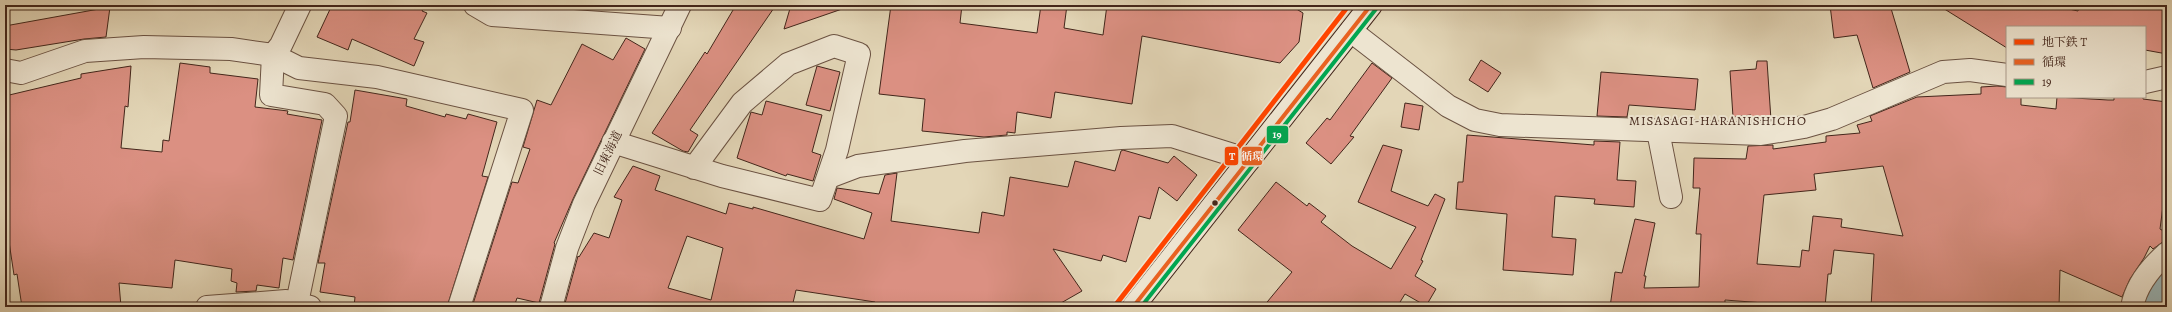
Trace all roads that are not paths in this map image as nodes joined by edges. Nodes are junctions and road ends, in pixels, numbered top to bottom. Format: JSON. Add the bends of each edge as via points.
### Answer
{"nodes":[{"id":1,"x":300,"y":5,"type":"edge"},
{"id":2,"x":475,"y":5,"type":"edge"},
{"id":3,"x":680,"y":5,"type":"edge"},
{"id":4,"x":1371,"y":5,"type":"edge"},
{"id":5,"x":670,"y":28,"type":"junction"},
{"id":6,"x":1351,"y":31,"type":"junction"},
{"id":7,"x":273,"y":55,"type":"junction"},
{"id":8,"x":5,"y":70,"type":"edge"},
{"id":9,"x":2006,"y":75,"type":"edge"},
{"id":10,"x":2167,"y":77,"type":"edge"},
{"id":11,"x":2146,"y":82,"type":"edge"},
{"id":12,"x":1658,"y":130,"type":"junction"},
{"id":13,"x":613,"y":142,"type":"junction"},
{"id":14,"x":1249,"y":160,"type":"junction"},
{"id":15,"x":694,"y":168,"type":"junction"},
{"id":16,"x":829,"y":177,"type":"junction"},
{"id":17,"x":1671,"y":197,"type":"dead end"},
{"id":18,"x":2167,"y":253,"type":"edge"},
{"id":19,"x":294,"y":304,"type":"edge"},
{"id":20,"x":207,"y":307,"type":"edge"},
{"id":21,"x":459,"y":307,"type":"edge"},
{"id":22,"x":551,"y":307,"type":"edge"},
{"id":23,"x":1133,"y":307,"type":"edge"},
{"id":24,"x":2132,"y":307,"type":"edge"}],
"edges":[{"from":1,"to":7,"type":"street","via":[[281,45]]},
{"from":2,"to":5,"type":"street","via":[[492,15]]},
{"from":3,"to":5,"type":"street","name":"旧東海道"},
{"from":4,"to":6,"type":"street"},
{"from":5,"to":13,"type":"street","name":"旧東海道"},
{"from":6,"to":12,"type":"street","via":[[1448,106],[1475,120],[1500,125]]},
{"from":6,"to":14,"type":"street"},
{"from":7,"to":8,"type":"street","via":[[231,49],[144,47],[85,51],[21,73]]},
{"from":7,"to":19,"type":"street","via":[[271,95],[324,104],[336,116]]},
{"from":7,"to":21,"type":"street","via":[[299,68],[377,77],[522,110]]},
{"from":9,"to":12,"type":"street","via":[[1970,70],[1943,72],[1832,119],[1804,127],[1761,134]]},
{"from":10,"to":11,"type":"street"},
{"from":12,"to":17,"type":"street"},
{"from":13,"to":15,"type":"street"},
{"from":13,"to":22,"type":"street","name":"旧東海道","via":[[584,204]]},
{"from":14,"to":16,"type":"street","via":[[1172,136],[1121,138],[965,151],[858,166]]},
{"from":14,"to":23,"type":"street"},
{"from":15,"to":16,"type":"street","via":[[820,200]]},
{"from":15,"to":16,"type":"street","via":[[742,103],[788,64],[834,46],[859,54]]},
{"from":18,"to":24,"type":"street","via":[[2154,265],[2133,300]]},
{"from":19,"to":20,"type":"street"}]}
